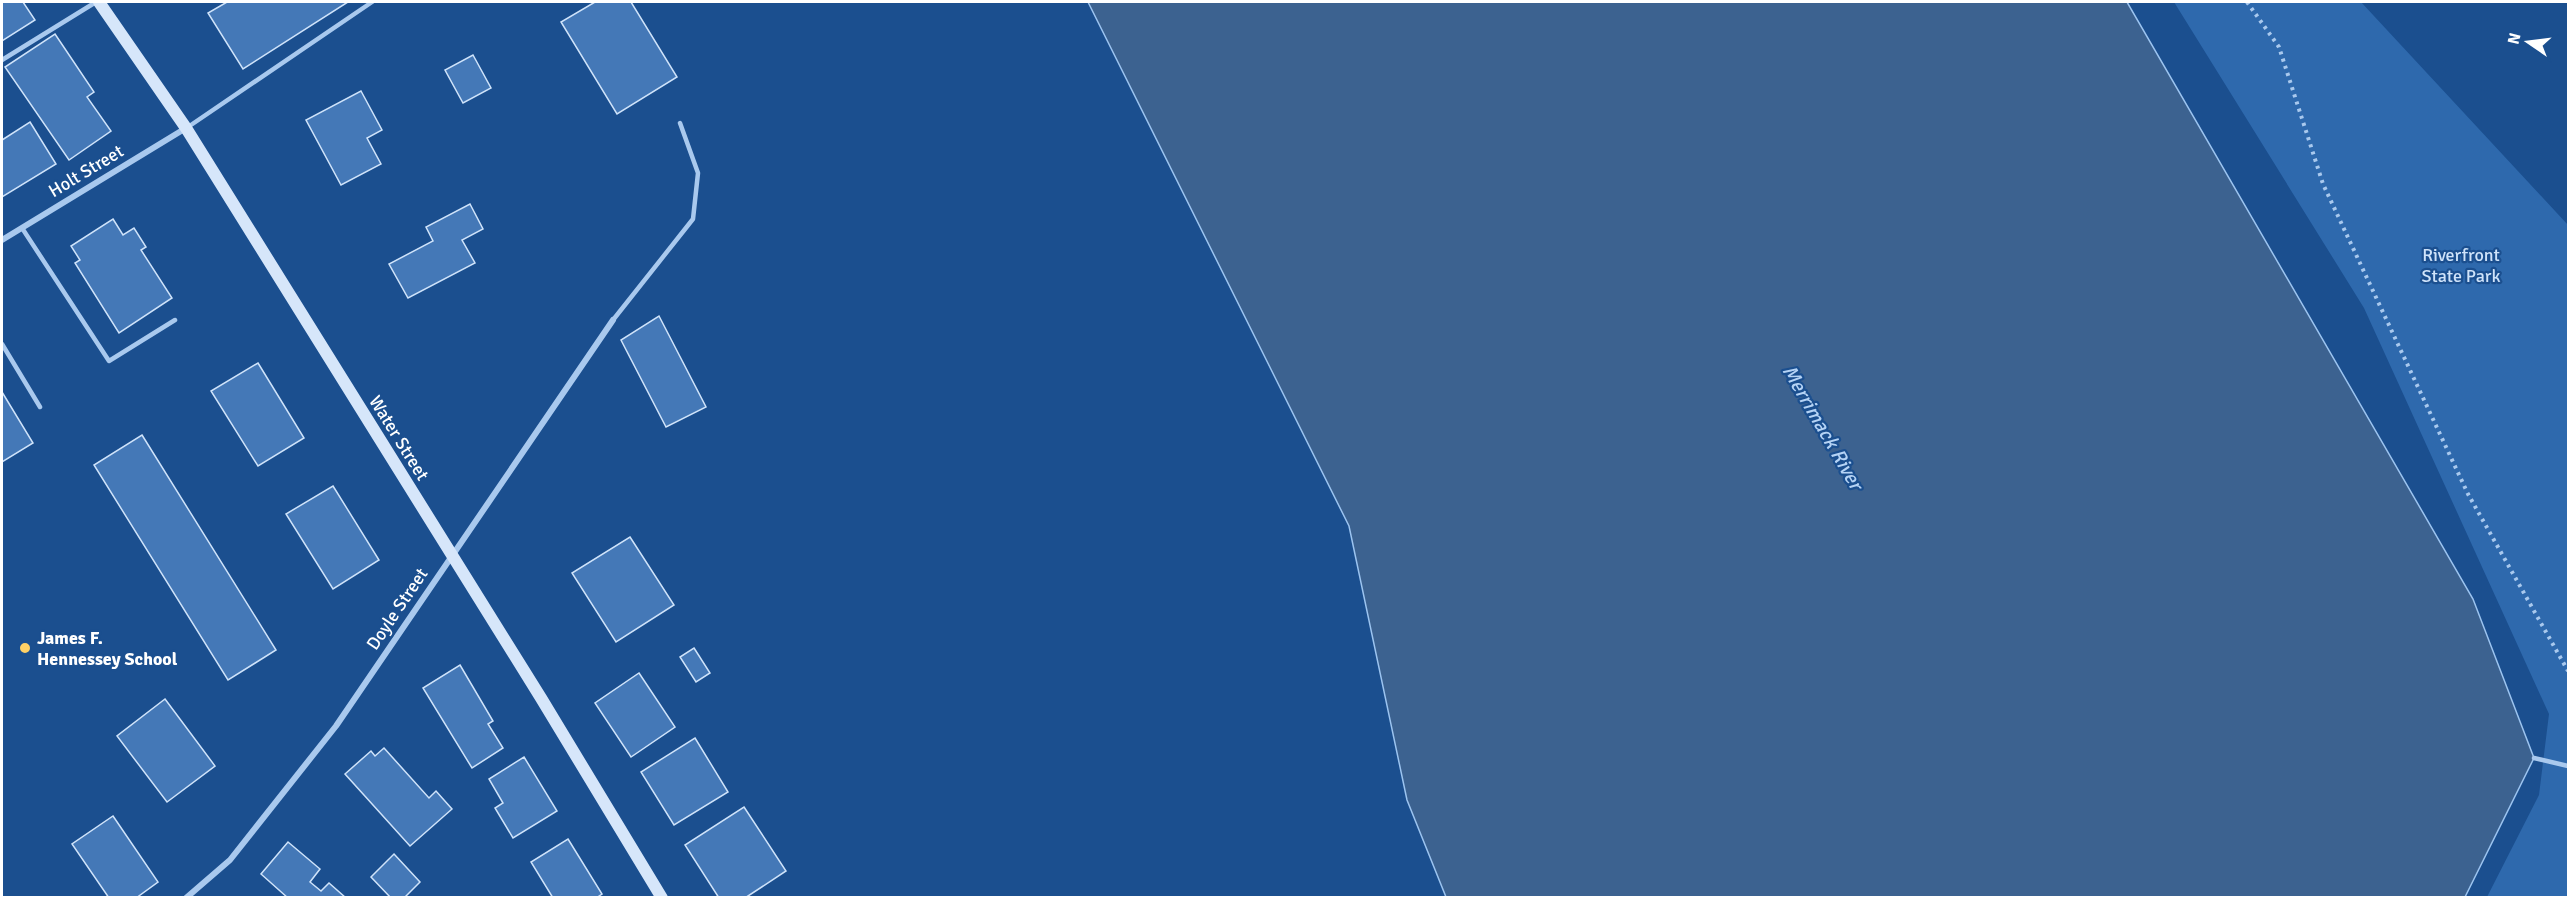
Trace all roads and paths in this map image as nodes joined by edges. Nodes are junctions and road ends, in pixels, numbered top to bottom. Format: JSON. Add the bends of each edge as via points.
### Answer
{"nodes":[{"id":1,"x":98,"y":2,"type":"edge"},
{"id":2,"x":372,"y":2,"type":"edge"},
{"id":3,"x":2247,"y":2,"type":"edge"},
{"id":4,"x":2,"y":60,"type":"edge"},
{"id":5,"x":680,"y":123,"type":"dead end"},
{"id":6,"x":186,"y":128,"type":"junction"},
{"id":7,"x":22,"y":228,"type":"junction"},
{"id":8,"x":2,"y":240,"type":"edge"},
{"id":9,"x":175,"y":320,"type":"dead end"},
{"id":10,"x":613,"y":320,"type":"joint"},
{"id":11,"x":2,"y":344,"type":"edge"},
{"id":12,"x":40,"y":407,"type":"dead end"},
{"id":13,"x":451,"y":556,"type":"junction"},
{"id":14,"x":2568,"y":671,"type":"edge"},
{"id":15,"x":2534,"y":758,"type":"dead end"},
{"id":16,"x":2568,"y":766,"type":"edge"},
{"id":17,"x":186,"y":897,"type":"edge"},
{"id":18,"x":662,"y":897,"type":"edge"}],
"edges":[{"from":1,"to":4,"type":"lane"},
{"from":1,"to":6,"type":"main road","name":"Water Street"},
{"from":2,"to":6,"type":"lane"},
{"from":3,"to":14,"type":"path","via":[[2279,47],[2323,184],[2468,494]]},
{"from":5,"to":10,"type":"lane","via":[[698,173],[693,219]]},
{"from":6,"to":7,"type":"street","name":"Holt Street"},
{"from":6,"to":13,"type":"main road","name":"Water Street"},
{"from":7,"to":8,"type":"street","name":"Holt Street"},
{"from":7,"to":9,"type":"lane","via":[[109,361]]},
{"from":10,"to":13,"type":"street","name":"Doyle Street"},
{"from":11,"to":12,"type":"lane"},
{"from":13,"to":17,"type":"street","name":"Doyle Street","via":[[336,726],[230,860]]},
{"from":13,"to":18,"type":"main road","name":"Water Street"},
{"from":15,"to":16,"type":"lane"}]}
